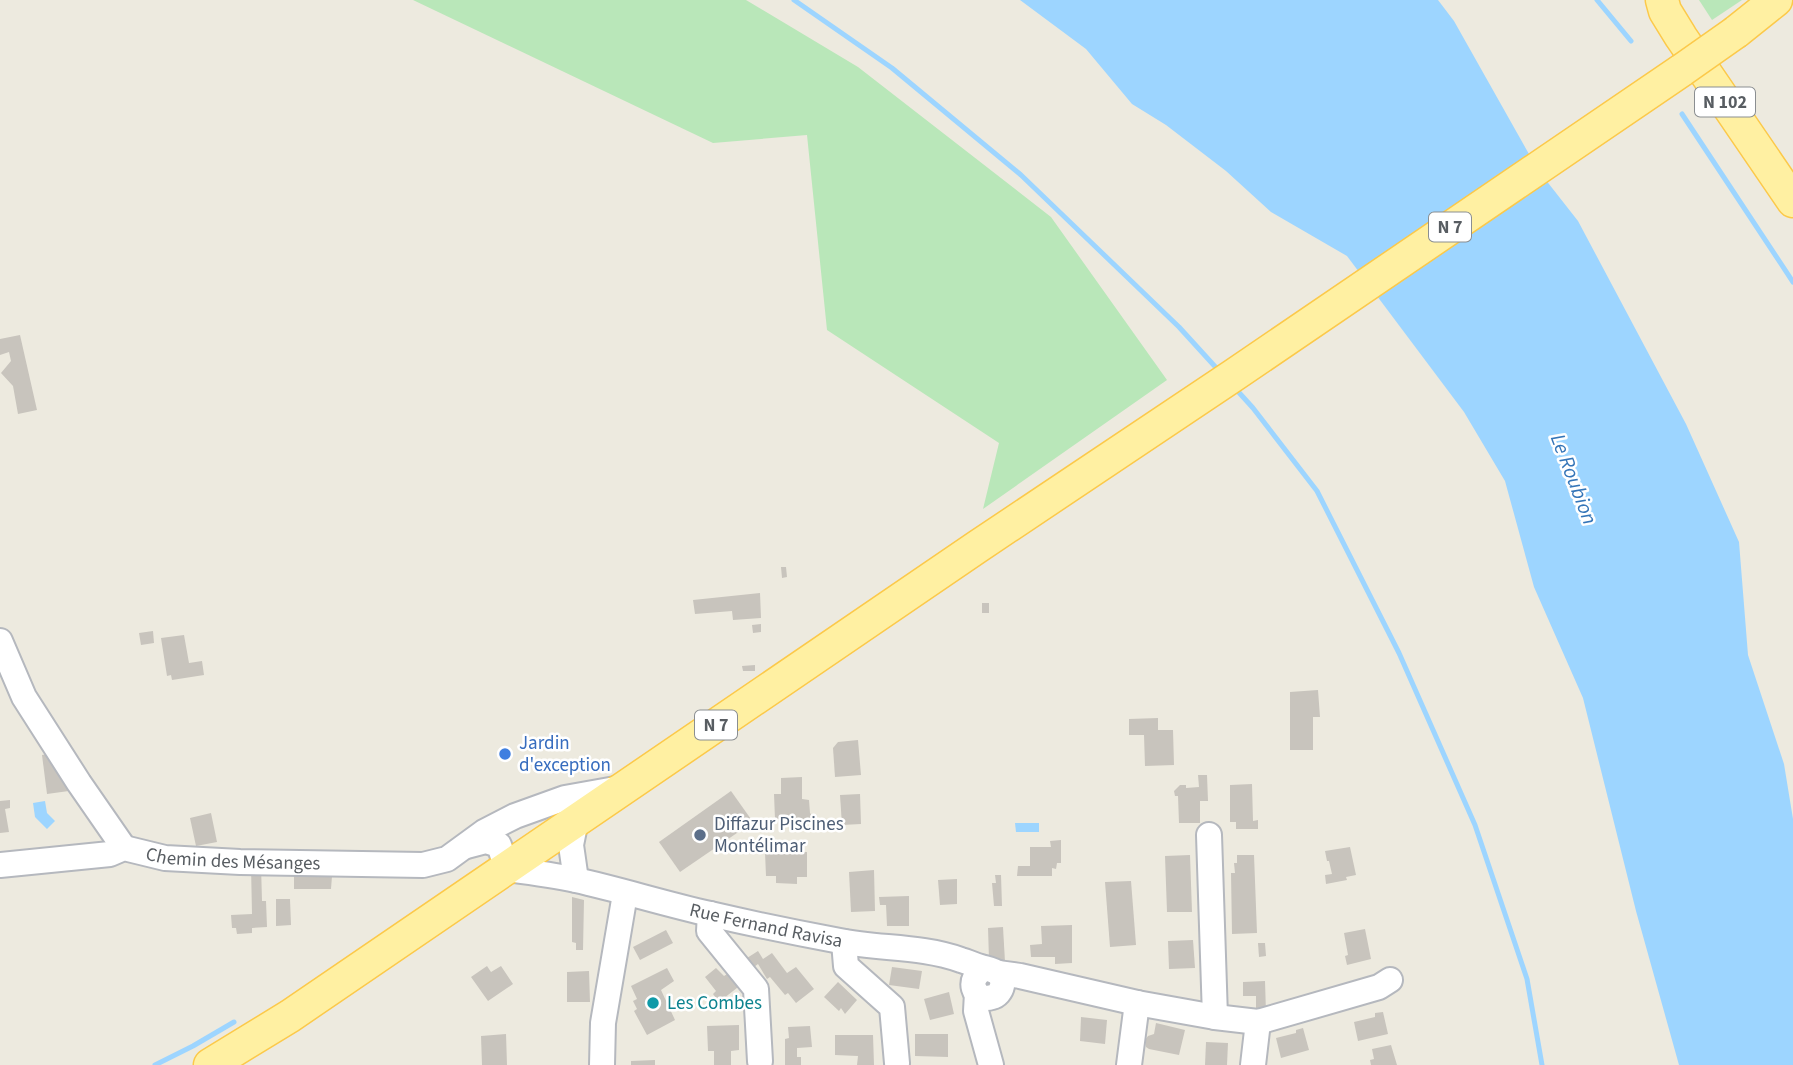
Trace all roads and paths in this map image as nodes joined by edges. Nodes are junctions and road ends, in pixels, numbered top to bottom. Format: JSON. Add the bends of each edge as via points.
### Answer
{"nodes":[{"id":1,"x":1662,"y":0,"type":"edge"},
{"id":2,"x":1681,"y":0,"type":"edge"},
{"id":3,"x":1785,"y":0,"type":"edge"},
{"id":4,"x":1755,"y":17,"type":"edge"},
{"id":5,"x":1793,"y":164,"type":"edge"},
{"id":6,"x":1793,"y":201,"type":"edge"},
{"id":7,"x":0,"y":641,"type":"edge"},
{"id":8,"x":625,"y":787,"type":"junction"},
{"id":9,"x":576,"y":820,"type":"junction"},
{"id":10,"x":1209,"y":835,"type":"dead end"},
{"id":11,"x":124,"y":848,"type":"junction"},
{"id":12,"x":463,"y":848,"type":"junction"},
{"id":13,"x":0,"y":865,"type":"edge"},
{"id":14,"x":508,"y":869,"type":"junction"},
{"id":15,"x":576,"y":880,"type":"junction"},
{"id":16,"x":625,"y":894,"type":"junction"},
{"id":17,"x":710,"y":914,"type":"junction"},
{"id":18,"x":844,"y":942,"type":"junction"},
{"id":19,"x":1390,"y":980,"type":"dead end"},
{"id":20,"x":992,"y":982,"type":"junction"},
{"id":21,"x":1137,"y":1003,"type":"junction"},
{"id":22,"x":1215,"y":1017,"type":"junction"},
{"id":23,"x":1258,"y":1022,"type":"junction"},
{"id":24,"x":760,"y":1061,"type":"dead end"},
{"id":25,"x":897,"y":1063,"type":"dead end"},
{"id":26,"x":210,"y":1065,"type":"edge"},
{"id":27,"x":602,"y":1065,"type":"edge"},
{"id":28,"x":991,"y":1065,"type":"edge"},
{"id":29,"x":1129,"y":1065,"type":"edge"},
{"id":30,"x":1254,"y":1065,"type":"edge"}],
"edges":[{"from":1,"to":6,"type":"main road","number":"N 102","via":[[1681,37]]},
{"from":2,"to":5,"type":"main road","number":"N 102","via":[[1696,29]]},
{"from":3,"to":4,"type":"main road","number":"N 7"},
{"from":4,"to":8,"type":"main road","number":"N 7","bridge":true},
{"from":7,"to":11,"type":"street","via":[[24,697]]},
{"from":8,"to":9,"type":"main road","number":"N 7"},
{"from":8,"to":12,"type":"street","name":"Chemin des Mésanges","via":[[565,798],[515,816]]},
{"from":9,"to":14,"type":"main road","number":"N 7"},
{"from":9,"to":15,"type":"street","via":[[571,845]]},
{"from":10,"to":22,"type":"street"},
{"from":11,"to":12,"type":"street","name":"Chemin des Mésanges","via":[[166,858],[424,865],[447,859]]},
{"from":11,"to":13,"type":"street","name":"Chemin des Mésanges","via":[[110,854]]},
{"from":12,"to":14,"type":"street","name":"Chemin des Mésanges","via":[[486,841],[499,845]]},
{"from":14,"to":15,"type":"street","name":"Rue Fernand Ravisa"},
{"from":14,"to":26,"type":"main road","number":"N 7","via":[[290,1017]]},
{"from":15,"to":16,"type":"street","name":"Rue Fernand Ravisa"},
{"from":16,"to":17,"type":"street","name":"Rue Fernand Ravisa"},
{"from":16,"to":27,"type":"street","via":[[603,1023]]},
{"from":17,"to":18,"type":"street","name":"Rue Fernand Ravisa"},
{"from":17,"to":24,"type":"street","via":[[709,931],[756,989]]},
{"from":18,"to":20,"type":"street","name":"Rue Fernand Ravisa","via":[[935,952],[957,958]]},
{"from":18,"to":25,"type":"street","via":[[846,966],[892,1007]]},
{"from":19,"to":23,"type":"street"},
{"from":20,"to":21,"type":"street"},
{"from":20,"to":28,"type":"street","via":[[976,1012]]},
{"from":21,"to":22,"type":"street"},
{"from":21,"to":29,"type":"street"},
{"from":22,"to":23,"type":"street"},
{"from":23,"to":30,"type":"street"}]}
